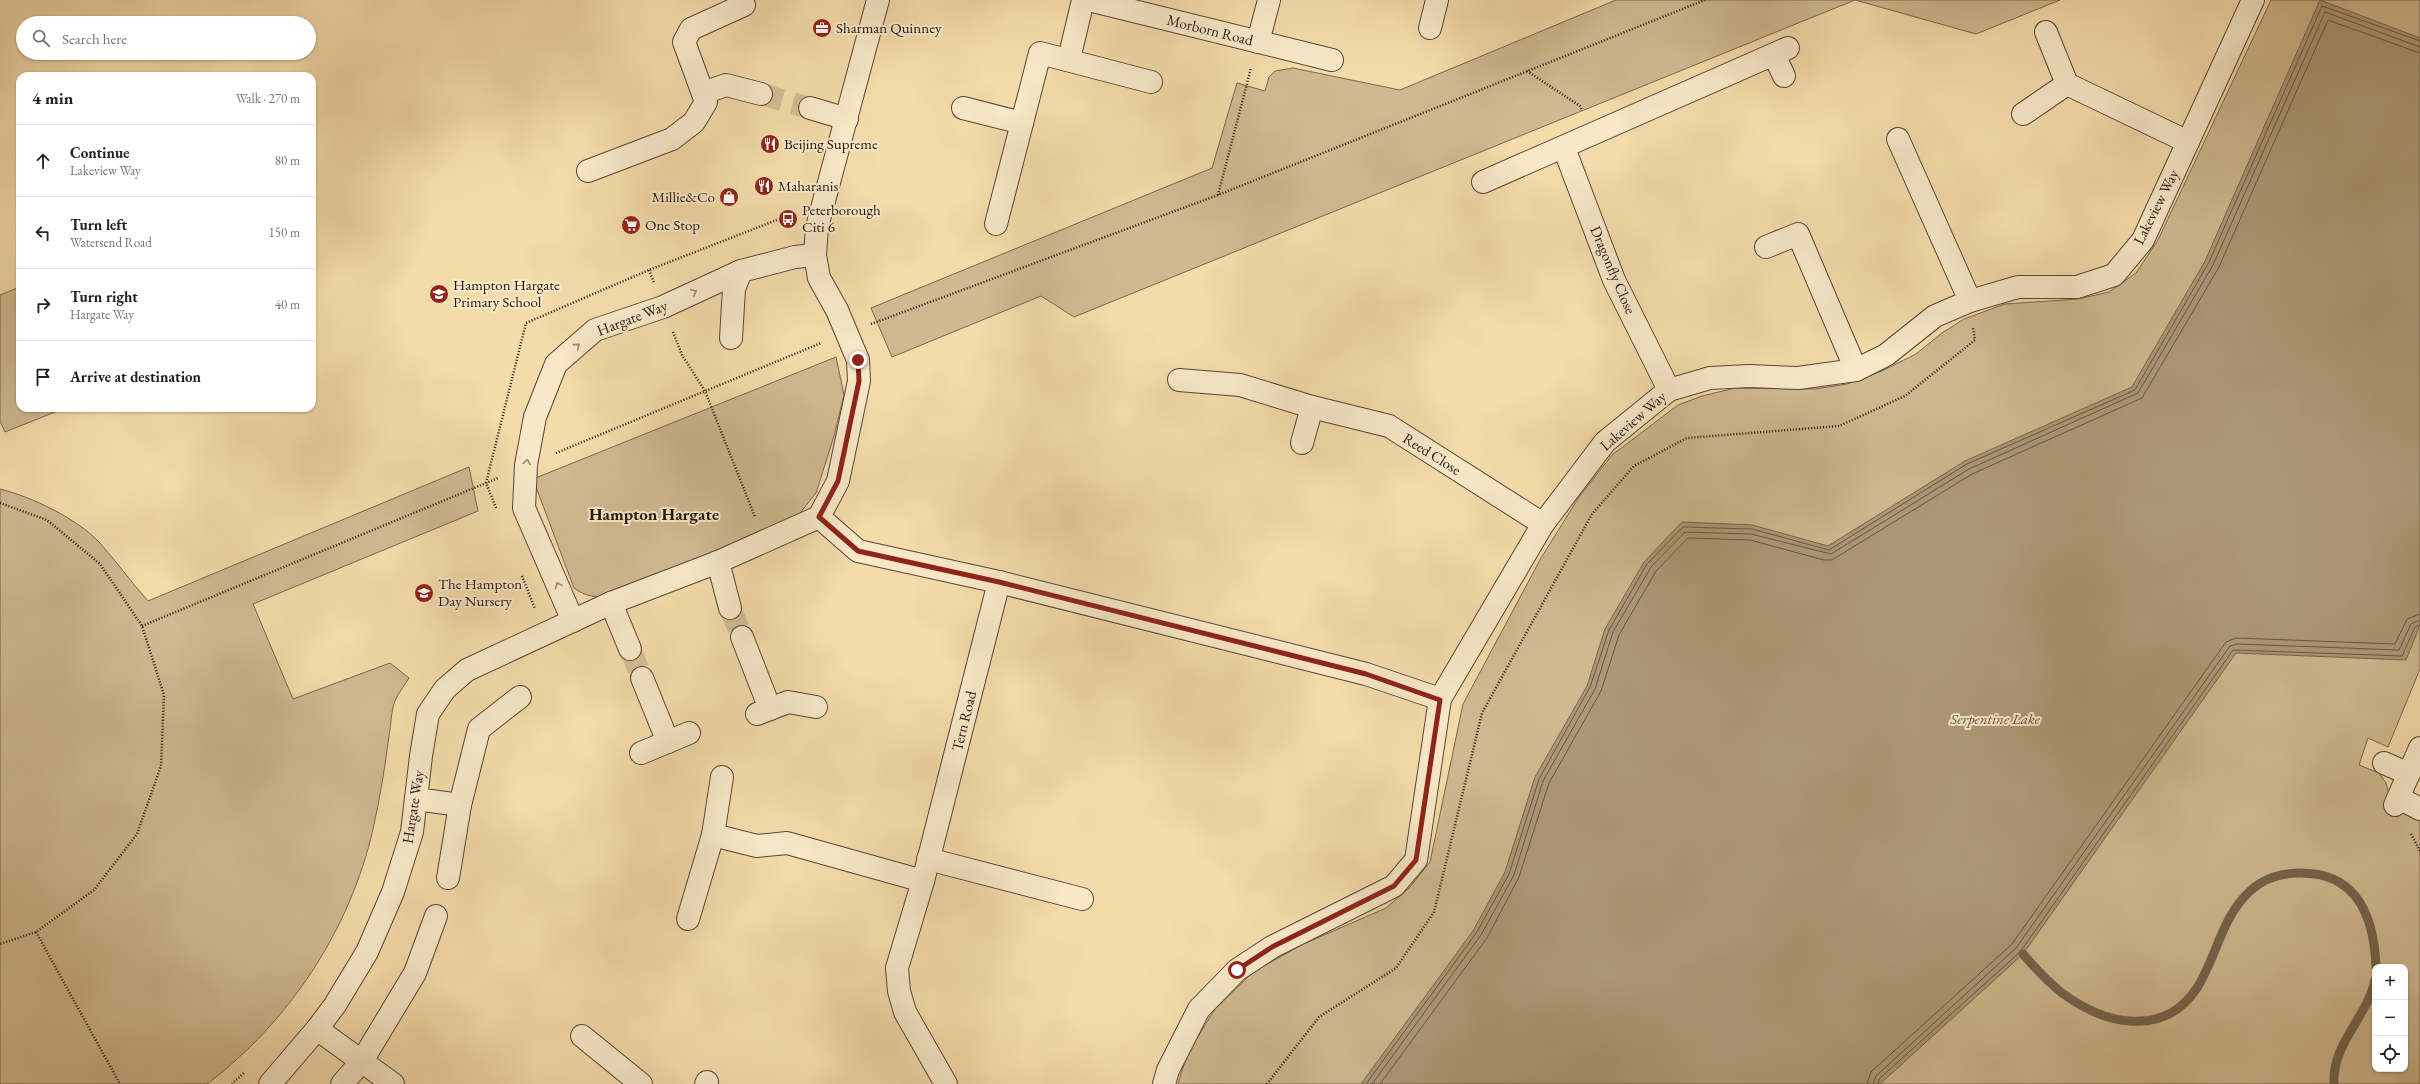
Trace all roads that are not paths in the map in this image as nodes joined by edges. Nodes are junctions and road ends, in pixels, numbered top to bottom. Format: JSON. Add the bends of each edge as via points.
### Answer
{"nodes":[{"id":1,"x":878,"y":0,"type":"edge"},
{"id":2,"x":1083,"y":0,"type":"edge"},
{"id":3,"x":1089,"y":0,"type":"edge"},
{"id":4,"x":1269,"y":0,"type":"edge"},
{"id":5,"x":1437,"y":0,"type":"edge"},
{"id":6,"x":2253,"y":0,"type":"edge"},
{"id":7,"x":744,"y":5,"type":"dead end"},
{"id":8,"x":1430,"y":28,"type":"dead end"},
{"id":9,"x":2046,"y":32,"type":"dead end"},
{"id":10,"x":1258,"y":42,"type":"junction"},
{"id":11,"x":1069,"y":59,"type":"junction"},
{"id":12,"x":1332,"y":60,"type":"dead end"},
{"id":13,"x":1784,"y":76,"type":"dead end"},
{"id":14,"x":1151,"y":82,"type":"dead end"},
{"id":15,"x":2067,"y":84,"type":"junction"},
{"id":16,"x":703,"y":93,"type":"junction"},
{"id":17,"x":761,"y":94,"type":"tunnel mouth"},
{"id":18,"x":810,"y":108,"type":"tunnel mouth"},
{"id":19,"x":962,"y":108,"type":"dead end"},
{"id":20,"x":2023,"y":114,"type":"dead end"},
{"id":21,"x":847,"y":119,"type":"junction"},
{"id":22,"x":1022,"y":123,"type":"junction"},
{"id":23,"x":1898,"y":139,"type":"dead end"},
{"id":24,"x":2188,"y":142,"type":"junction"},
{"id":25,"x":1564,"y":148,"type":"junction"},
{"id":26,"x":588,"y":171,"type":"dead end"},
{"id":27,"x":1483,"y":182,"type":"dead end"},
{"id":28,"x":996,"y":224,"type":"dead end"},
{"id":29,"x":1766,"y":247,"type":"dead end"},
{"id":30,"x":815,"y":256,"type":"junction"},
{"id":31,"x":741,"y":270,"type":"junction"},
{"id":32,"x":1970,"y":301,"type":"junction"},
{"id":33,"x":731,"y":338,"type":"dead end"},
{"id":34,"x":1856,"y":370,"type":"junction"},
{"id":35,"x":1179,"y":380,"type":"dead end"},
{"id":36,"x":1668,"y":390,"type":"junction"},
{"id":37,"x":1312,"y":406,"type":"junction"},
{"id":38,"x":1302,"y":443,"type":"dead end"},
{"id":39,"x":819,"y":517,"type":"junction"},
{"id":40,"x":1543,"y":524,"type":"junction"},
{"id":41,"x":718,"y":562,"type":"junction"},
{"id":42,"x":999,"y":582,"type":"junction"},
{"id":43,"x":611,"y":602,"type":"junction"},
{"id":44,"x":730,"y":608,"type":"tunnel mouth"},
{"id":45,"x":573,"y":621,"type":"junction"},
{"id":46,"x":742,"y":637,"type":"tunnel mouth"},
{"id":47,"x":630,"y":649,"type":"tunnel mouth"},
{"id":48,"x":642,"y":678,"type":"tunnel mouth"},
{"id":49,"x":520,"y":697,"type":"dead end"},
{"id":50,"x":1440,"y":700,"type":"junction"},
{"id":51,"x":816,"y":707,"type":"dead end"},
{"id":52,"x":689,"y":733,"type":"dead end"},
{"id":53,"x":668,"y":742,"type":"junction"},
{"id":54,"x":2420,"y":748,"type":"edge"},
{"id":55,"x":642,"y":753,"type":"dead end"},
{"id":56,"x":2384,"y":763,"type":"dead end"},
{"id":57,"x":2409,"y":774,"type":"junction"},
{"id":58,"x":722,"y":776,"type":"dead end"},
{"id":59,"x":416,"y":799,"type":"junction"},
{"id":60,"x":460,"y":805,"type":"junction"},
{"id":61,"x":2420,"y":809,"type":"edge"},
{"id":62,"x":713,"y":835,"type":"junction"},
{"id":63,"x":928,"y":860,"type":"junction"},
{"id":64,"x":448,"y":878,"type":"dead end"},
{"id":65,"x":923,"y":881,"type":"junction"},
{"id":66,"x":1082,"y":899,"type":"dead end"},
{"id":67,"x":436,"y":916,"type":"dead end"},
{"id":68,"x":688,"y":919,"type":"dead end"},
{"id":69,"x":317,"y":1029,"type":"junction"},
{"id":70,"x":582,"y":1036,"type":"dead end"},
{"id":71,"x":362,"y":1061,"type":"junction"},
{"id":72,"x":638,"y":1083,"type":"edge"},
{"id":73,"x":270,"y":1084,"type":"edge"},
{"id":74,"x":342,"y":1084,"type":"edge"},
{"id":75,"x":392,"y":1084,"type":"edge"},
{"id":76,"x":946,"y":1084,"type":"edge"},
{"id":77,"x":1164,"y":1084,"type":"edge"}],
"edges":[{"from":1,"to":21,"type":"street"},
{"from":2,"to":11,"type":"street"},
{"from":3,"to":10,"type":"street","name":"Morborn Road"},
{"from":4,"to":10,"type":"street"},
{"from":5,"to":8,"type":"street"},
{"from":6,"to":24,"type":"street","name":"Lakeview Way"},
{"from":7,"to":16,"type":"street","via":[[691,29],[684,42]]},
{"from":9,"to":15,"type":"street"},
{"from":10,"to":12,"type":"street","name":"Morborn Road"},
{"from":11,"to":14,"type":"street"},
{"from":11,"to":22,"type":"street","via":[[1040,53]]},
{"from":13,"to":25,"type":"street","via":[[1781,51]]},
{"from":15,"to":20,"type":"street"},
{"from":15,"to":24,"type":"street"},
{"from":16,"to":17,"type":"street","via":[[726,85]]},
{"from":16,"to":26,"type":"street","via":[[706,102],[694,122],[672,139]]},
{"from":18,"to":21,"type":"street"},
{"from":19,"to":22,"type":"street"},
{"from":21,"to":30,"type":"street","via":[[817,228]]},
{"from":22,"to":28,"type":"street"},
{"from":23,"to":32,"type":"street"},
{"from":24,"to":32,"type":"street","name":"Lakeview Way","via":[[2143,240],[2114,275],[2077,288],[2018,287]]},
{"from":25,"to":27,"type":"street"},
{"from":25,"to":36,"type":"street","name":"Dragonfly Close","via":[[1614,280]]},
{"from":29,"to":34,"type":"street","via":[[1798,234]]},
{"from":30,"to":31,"type":"street","name":"Hargate Way","via":[[795,257]]},
{"from":30,"to":39,"type":"street","via":[[819,278],[837,310],[858,360],[859,381],[838,481]]},
{"from":31,"to":33,"type":"street","via":[[734,289]]},
{"from":45,"to":31,"type":"street","name":"Hargate Way","one_way":true,"via":[[524,508],[526,465],[536,417],[556,364],[595,330],[662,306]]},
{"from":32,"to":34,"type":"street","name":"Lakeview Way","via":[[1935,316],[1886,355]]},
{"from":34,"to":36,"type":"street","name":"Lakeview Way","via":[[1798,378],[1710,378]]},
{"from":35,"to":37,"type":"street","name":"Reed Close","via":[[1240,384]]},
{"from":36,"to":40,"type":"street","name":"Lakeview Way","via":[[1605,442]]},
{"from":37,"to":38,"type":"street"},
{"from":37,"to":40,"type":"street","name":"Reed Close","via":[[1389,426]]},
{"from":39,"to":41,"type":"street","name":"Hargate Way"},
{"from":39,"to":42,"type":"street","via":[[858,551]]},
{"from":40,"to":50,"type":"street","name":"Lakeview Way"},
{"from":41,"to":43,"type":"street","name":"Hargate Way"},
{"from":41,"to":44,"type":"street"},
{"from":42,"to":50,"type":"street","via":[[1366,674]]},
{"from":42,"to":63,"type":"street","name":"Tern Road"},
{"from":43,"to":45,"type":"street","name":"Hargate Way"},
{"from":43,"to":47,"type":"street"},
{"from":45,"to":59,"type":"street","name":"Hargate Way","via":[[467,670],[445,689],[428,714]]},
{"from":46,"to":51,"type":"street","via":[[764,711],[788,702]]},
{"from":48,"to":53,"type":"street"},
{"from":49,"to":60,"type":"street","via":[[479,729]]},
{"from":50,"to":77,"type":"street","name":"Lakeview Way","via":[[1416,860],[1394,886],[1272,947],[1237,970],[1199,1009],[1168,1070]]},
{"from":52,"to":53,"type":"street"},
{"from":53,"to":55,"type":"street"},
{"from":54,"to":57,"type":"street"},
{"from":56,"to":57,"type":"street"},
{"from":57,"to":61,"type":"street","via":[[2397,801]]},
{"from":58,"to":62,"type":"street"},
{"from":59,"to":60,"type":"street"},
{"from":59,"to":69,"type":"street","name":"Hargate Way","via":[[412,832],[393,892],[367,952],[335,1005]]},
{"from":60,"to":64,"type":"street"},
{"from":62,"to":65,"type":"street","via":[[757,846],[787,843]]},
{"from":62,"to":68,"type":"street"},
{"from":63,"to":65,"type":"street","name":"Tern Road"},
{"from":63,"to":66,"type":"street"},
{"from":65,"to":76,"type":"street","name":"Tern Road","via":[[897,968],[899,991],[905,1012]]},
{"from":67,"to":71,"type":"street","via":[[415,973]]},
{"from":69,"to":71,"type":"street"},
{"from":69,"to":73,"type":"street","name":"Hargate Way"},
{"from":70,"to":72,"type":"street"},
{"from":71,"to":74,"type":"street"},
{"from":71,"to":75,"type":"street"}]}
